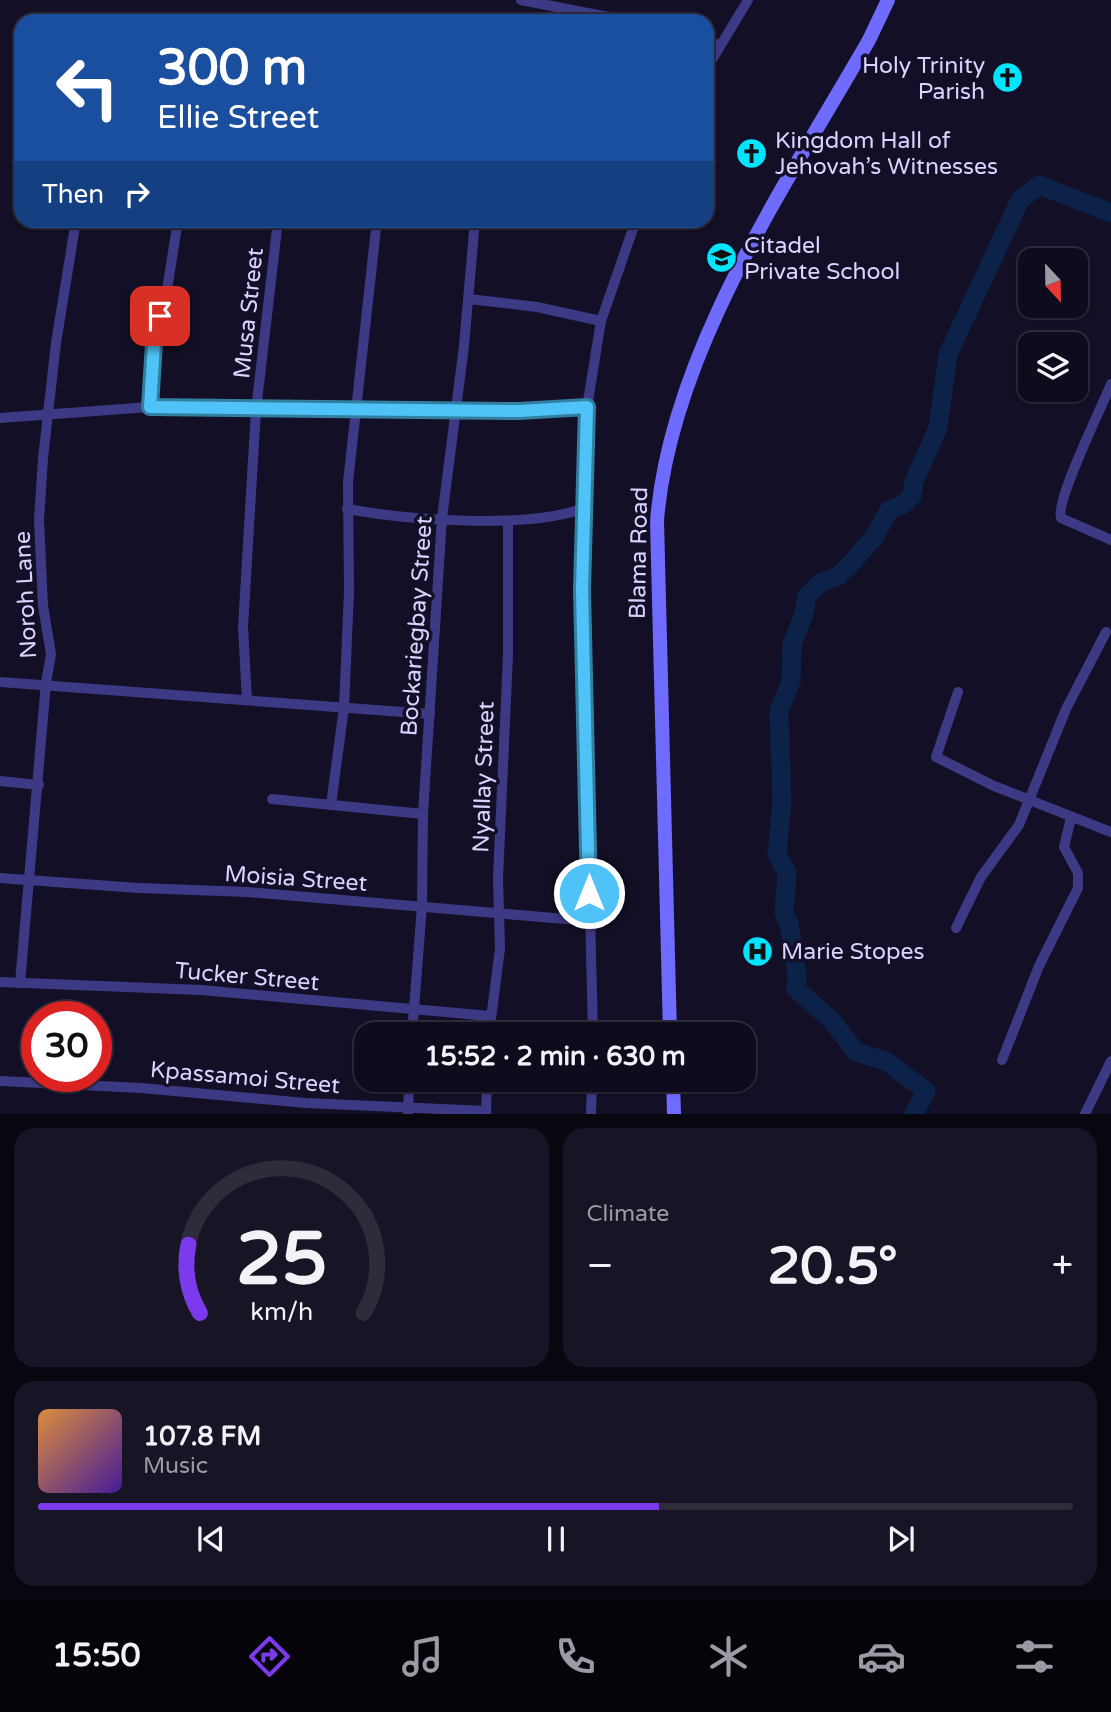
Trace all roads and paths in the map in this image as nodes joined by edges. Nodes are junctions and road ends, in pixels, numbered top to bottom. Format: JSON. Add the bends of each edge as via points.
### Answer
{"nodes":[{"id":1,"x":521,"y":0,"type":"edge"},
{"id":2,"x":748,"y":0,"type":"edge"},
{"id":3,"x":888,"y":0,"type":"edge"},
{"id":4,"x":593,"y":14,"type":"edge"},
{"id":5,"x":714,"y":44,"type":"edge"},
{"id":6,"x":720,"y":45,"type":"junction"},
{"id":7,"x":714,"y":56,"type":"edge"},
{"id":8,"x":75,"y":228,"type":"edge"},
{"id":9,"x":177,"y":228,"type":"edge"},
{"id":10,"x":277,"y":228,"type":"edge"},
{"id":11,"x":376,"y":228,"type":"edge"},
{"id":12,"x":473,"y":228,"type":"edge"},
{"id":13,"x":634,"y":228,"type":"edge"},
{"id":14,"x":469,"y":299,"type":"junction"},
{"id":15,"x":601,"y":321,"type":"junction"},
{"id":16,"x":1111,"y":384,"type":"edge"},
{"id":17,"x":150,"y":407,"type":"junction"},
{"id":18,"x":587,"y":407,"type":"junction"},
{"id":19,"x":256,"y":410,"type":"junction"},
{"id":20,"x":453,"y":410,"type":"junction"},
{"id":21,"x":354,"y":411,"type":"junction"},
{"id":22,"x":48,"y":413,"type":"junction"},
{"id":23,"x":0,"y":418,"type":"edge"},
{"id":24,"x":347,"y":509,"type":"junction"},
{"id":25,"x":582,"y":509,"type":"junction"},
{"id":26,"x":442,"y":518,"type":"junction"},
{"id":27,"x":508,"y":521,"type":"junction"},
{"id":28,"x":1111,"y":540,"type":"edge"},
{"id":29,"x":1106,"y":632,"type":"dead end"},
{"id":30,"x":0,"y":682,"type":"edge"},
{"id":31,"x":46,"y":683,"type":"junction"},
{"id":32,"x":958,"y":692,"type":"dead end"},
{"id":33,"x":247,"y":700,"type":"junction"},
{"id":34,"x":344,"y":707,"type":"junction"},
{"id":35,"x":430,"y":714,"type":"junction"},
{"id":36,"x":0,"y":781,"type":"edge"},
{"id":37,"x":39,"y":785,"type":"junction"},
{"id":38,"x":272,"y":799,"type":"dead end"},
{"id":39,"x":1029,"y":799,"type":"junction"},
{"id":40,"x":331,"y":805,"type":"junction"},
{"id":41,"x":423,"y":814,"type":"junction"},
{"id":42,"x":1071,"y":818,"type":"junction"},
{"id":43,"x":1111,"y":832,"type":"edge"},
{"id":44,"x":0,"y":878,"type":"edge"},
{"id":45,"x":30,"y":878,"type":"junction"},
{"id":46,"x":422,"y":906,"type":"junction"},
{"id":47,"x":501,"y":913,"type":"junction"},
{"id":48,"x":589,"y":921,"type":"junction"},
{"id":49,"x":956,"y":928,"type":"dead end"},
{"id":50,"x":0,"y":982,"type":"edge"},
{"id":51,"x":20,"y":983,"type":"junction"},
{"id":52,"x":413,"y":1008,"type":"junction"},
{"id":53,"x":490,"y":1016,"type":"junction"},
{"id":54,"x":412,"y":1022,"type":"edge"},
{"id":55,"x":490,"y":1022,"type":"edge"},
{"id":56,"x":593,"y":1022,"type":"edge"},
{"id":57,"x":670,"y":1022,"type":"edge"},
{"id":58,"x":1002,"y":1060,"type":"dead end"},
{"id":59,"x":1111,"y":1061,"type":"edge"},
{"id":60,"x":0,"y":1081,"type":"edge"},
{"id":61,"x":409,"y":1092,"type":"edge"},
{"id":62,"x":487,"y":1092,"type":"edge"},
{"id":63,"x":592,"y":1092,"type":"edge"},
{"id":64,"x":673,"y":1092,"type":"edge"},
{"id":65,"x":408,"y":1111,"type":"edge"},
{"id":66,"x":486,"y":1112,"type":"edge"},
{"id":67,"x":591,"y":1114,"type":"edge"},
{"id":68,"x":674,"y":1114,"type":"edge"},
{"id":69,"x":1085,"y":1114,"type":"edge"}],
"edges":[{"from":1,"to":4,"type":"street"},
{"from":2,"to":6,"type":"street"},
{"from":3,"to":57,"type":"street","name":"Blama Road","via":[[731,286],[690,383],[666,457],[657,521]]},
{"from":5,"to":6,"type":"street"},
{"from":6,"to":7,"type":"street"},
{"from":8,"to":22,"type":"street","name":"Noroh Lane"},
{"from":9,"to":17,"type":"street","via":[[154,343]]},
{"from":10,"to":19,"type":"street","name":"Musa Street"},
{"from":11,"to":21,"type":"street"},
{"from":12,"to":14,"type":"street","name":"Bockariegbay Street"},
{"from":13,"to":15,"type":"street"},
{"from":14,"to":15,"type":"street"},
{"from":14,"to":20,"type":"street","name":"Bockariegbay Street"},
{"from":15,"to":18,"type":"street"},
{"from":16,"to":28,"type":"street","via":[[1059,513],[1061,518]]},
{"from":17,"to":19,"type":"street"},
{"from":17,"to":22,"type":"street"},
{"from":18,"to":20,"type":"street"},
{"from":18,"to":25,"type":"street"},
{"from":19,"to":21,"type":"street"},
{"from":19,"to":33,"type":"street","name":"Musa Street","via":[[243,627]]},
{"from":20,"to":21,"type":"street"},
{"from":20,"to":26,"type":"street","name":"Bockariegbay Street"},
{"from":21,"to":24,"type":"street"},
{"from":22,"to":23,"type":"street"},
{"from":22,"to":31,"type":"street","name":"Noroh Lane","via":[[39,520],[43,606],[51,654]]},
{"from":24,"to":26,"type":"street"},
{"from":24,"to":34,"type":"street"},
{"from":25,"to":27,"type":"street"},
{"from":25,"to":48,"type":"street"},
{"from":26,"to":27,"type":"street"},
{"from":26,"to":35,"type":"street","name":"Bockariegbay Street"},
{"from":27,"to":47,"type":"street","name":"Nyallay Street","via":[[509,617],[498,878]]},
{"from":29,"to":39,"type":"street","via":[[1066,709]]},
{"from":30,"to":31,"type":"street"},
{"from":31,"to":33,"type":"street"},
{"from":31,"to":37,"type":"street","name":"Noroh Lane"},
{"from":32,"to":39,"type":"street","via":[[936,757]]},
{"from":33,"to":34,"type":"street"},
{"from":34,"to":35,"type":"street"},
{"from":34,"to":40,"type":"street"},
{"from":35,"to":41,"type":"street","name":"Bockariegbay Street"},
{"from":36,"to":37,"type":"street"},
{"from":37,"to":45,"type":"street","name":"Noroh Lane"},
{"from":38,"to":40,"type":"street"},
{"from":39,"to":42,"type":"street"},
{"from":39,"to":49,"type":"street","via":[[1019,825],[981,877]]},
{"from":40,"to":41,"type":"street"},
{"from":41,"to":46,"type":"street","name":"Bockariegbay Street"},
{"from":42,"to":43,"type":"street"},
{"from":42,"to":58,"type":"street","via":[[1064,847],[1080,878],[1079,888],[1039,966]]},
{"from":44,"to":45,"type":"street","name":"Moisia Street"},
{"from":45,"to":46,"type":"street","name":"Moisia Street"},
{"from":45,"to":51,"type":"street","name":"Noroh Lane"},
{"from":46,"to":47,"type":"street","name":"Moisia Street"},
{"from":46,"to":52,"type":"street","name":"Bockariegbay Street"},
{"from":47,"to":48,"type":"street","name":"Moisia Street"},
{"from":47,"to":53,"type":"street","name":"Nyallay Street"},
{"from":48,"to":56,"type":"street"},
{"from":50,"to":51,"type":"street","name":"Tucker Street"},
{"from":51,"to":52,"type":"street","name":"Tucker Street","via":[[130,985]]},
{"from":52,"to":53,"type":"street","name":"Tucker Street"},
{"from":52,"to":54,"type":"street","name":"Bockariegbay Street"},
{"from":53,"to":55,"type":"street","name":"Nyallay Street"},
{"from":59,"to":69,"type":"street"},
{"from":60,"to":65,"type":"street","name":"Kpassamoi Street","via":[[141,1087]]},
{"from":61,"to":65,"type":"street"},
{"from":62,"to":66,"type":"street"},
{"from":63,"to":67,"type":"street"},
{"from":64,"to":68,"type":"street"},
{"from":65,"to":66,"type":"street","name":"Kpassamoi Street"}]}
